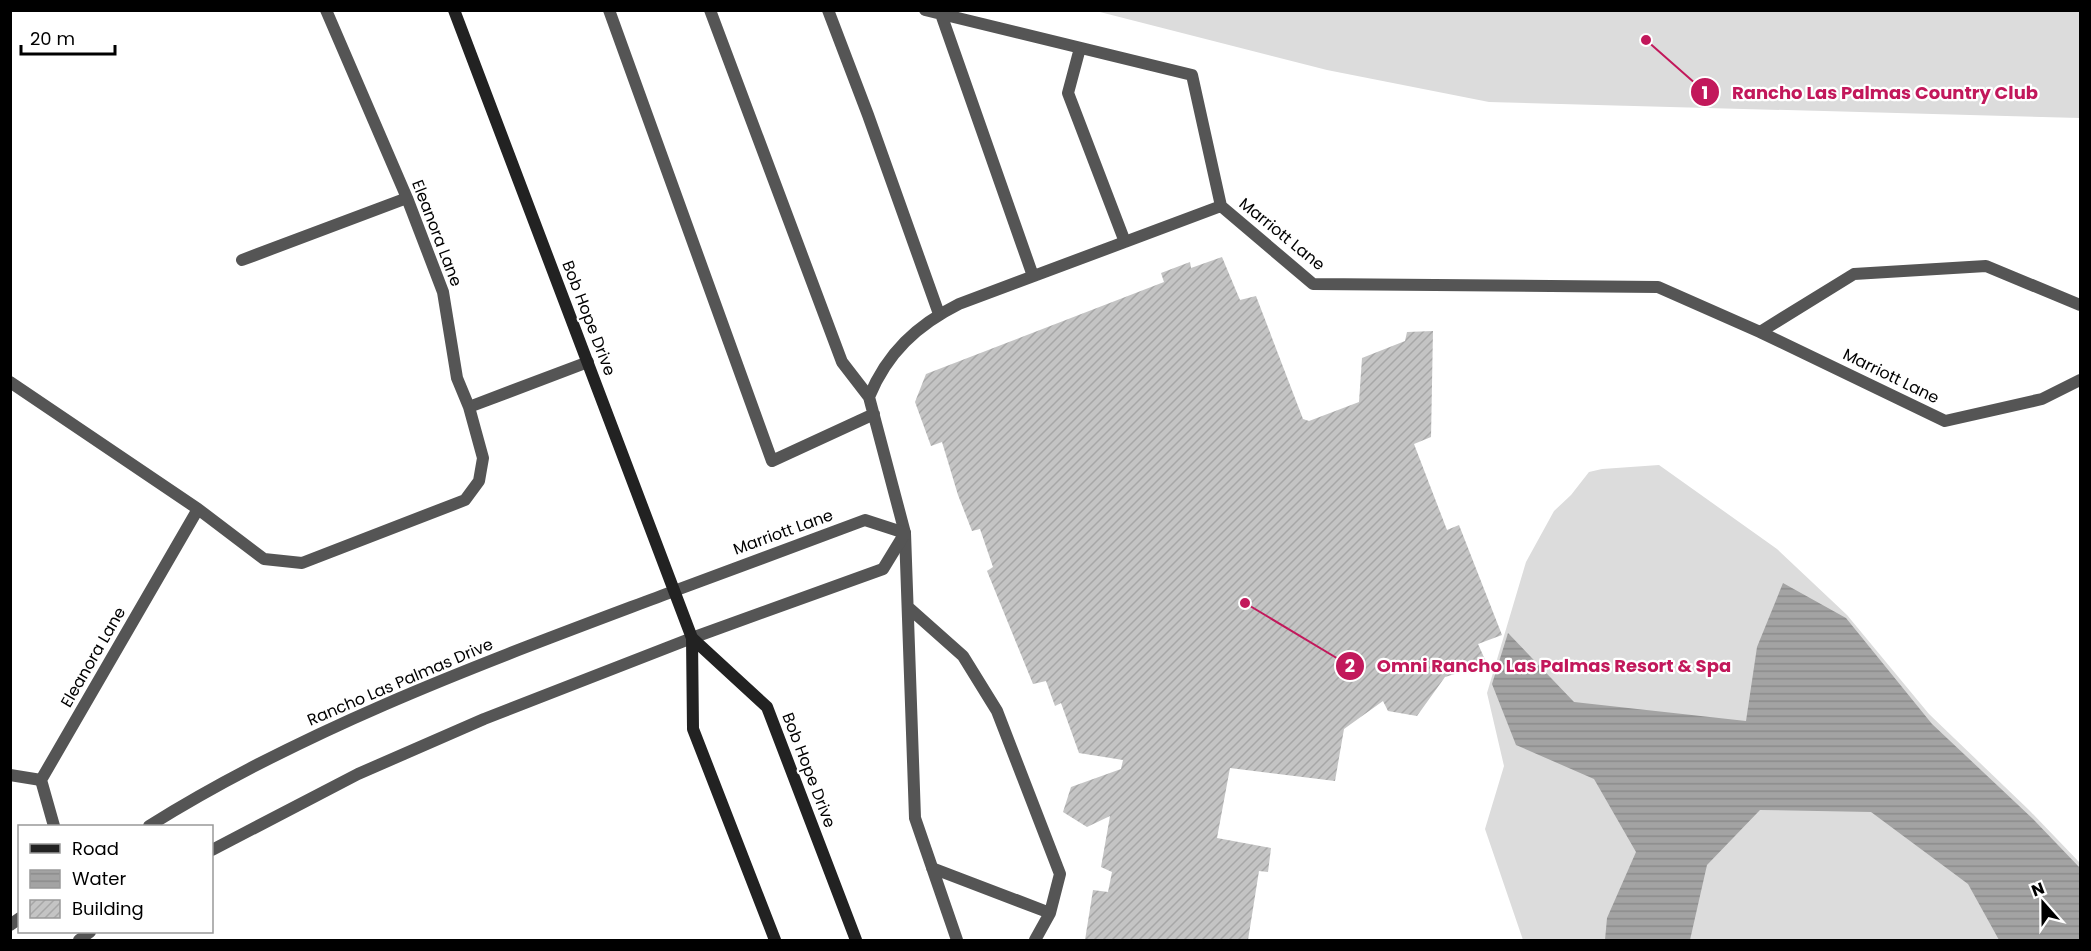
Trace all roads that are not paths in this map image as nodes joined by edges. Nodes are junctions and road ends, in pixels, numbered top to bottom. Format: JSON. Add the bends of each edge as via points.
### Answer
{"nodes":[{"id":1,"x":326,"y":10,"type":"edge"},
{"id":2,"x":454,"y":10,"type":"edge"},
{"id":3,"x":609,"y":10,"type":"edge"},
{"id":4,"x":710,"y":10,"type":"edge"},
{"id":5,"x":828,"y":10,"type":"edge"},
{"id":6,"x":925,"y":10,"type":"edge"},
{"id":7,"x":941,"y":14,"type":"junction"},
{"id":8,"x":1080,"y":48,"type":"junction"},
{"id":9,"x":407,"y":198,"type":"junction"},
{"id":10,"x":1221,"y":206,"type":"junction"},
{"id":11,"x":1125,"y":242,"type":"junction"},
{"id":12,"x":242,"y":260,"type":"dead end"},
{"id":13,"x":1033,"y":276,"type":"junction"},
{"id":14,"x":2080,"y":305,"type":"edge"},
{"id":15,"x":939,"y":314,"type":"junction"},
{"id":16,"x":1760,"y":332,"type":"junction"},
{"id":17,"x":588,"y":362,"type":"junction"},
{"id":18,"x":2080,"y":380,"type":"edge"},
{"id":19,"x":10,"y":382,"type":"edge"},
{"id":20,"x":869,"y":397,"type":"junction"},
{"id":21,"x":469,"y":407,"type":"junction"},
{"id":22,"x":874,"y":414,"type":"junction"},
{"id":23,"x":198,"y":508,"type":"junction"},
{"id":24,"x":905,"y":533,"type":"junction"},
{"id":25,"x":674,"y":591,"type":"junction"},
{"id":26,"x":909,"y":608,"type":"junction"},
{"id":27,"x":692,"y":638,"type":"junction"},
{"id":28,"x":10,"y":775,"type":"edge"},
{"id":29,"x":41,"y":780,"type":"junction"},
{"id":30,"x":54,"y":825,"type":"edge"},
{"id":31,"x":151,"y":825,"type":"edge"},
{"id":32,"x":213,"y":849,"type":"edge"},
{"id":33,"x":932,"y":868,"type":"junction"},
{"id":34,"x":1050,"y":913,"type":"junction"},
{"id":35,"x":775,"y":940,"type":"edge"},
{"id":36,"x":856,"y":940,"type":"edge"},
{"id":37,"x":957,"y":940,"type":"edge"},
{"id":38,"x":1035,"y":940,"type":"edge"}],
"edges":[{"from":1,"to":9,"type":"street","name":"Eleanora Lane"},
{"from":2,"to":17,"type":"main road","name":"Bob Hope Drive"},
{"from":3,"to":22,"type":"street","via":[[772,460]]},
{"from":4,"to":20,"type":"street","via":[[842,362]]},
{"from":5,"to":15,"type":"street"},
{"from":6,"to":7,"type":"street"},
{"from":7,"to":8,"type":"street"},
{"from":7,"to":13,"type":"street"},
{"from":8,"to":10,"type":"street","via":[[1192,75]]},
{"from":8,"to":11,"type":"street","via":[[1068,93]]},
{"from":9,"to":12,"type":"street"},
{"from":9,"to":21,"type":"street","name":"Eleanora Lane","via":[[443,292],[457,378]]},
{"from":10,"to":11,"type":"street","name":"Marriott Lane"},
{"from":10,"to":16,"type":"street","name":"Marriott Lane","via":[[1313,284],[1658,287]]},
{"from":11,"to":13,"type":"street","name":"Marriott Lane"},
{"from":13,"to":15,"type":"street","name":"Marriott Lane"},
{"from":14,"to":16,"type":"street","via":[[1986,266],[1854,274]]},
{"from":15,"to":20,"type":"street","name":"Marriott Lane","via":[[905,340],[886,363]]},
{"from":16,"to":18,"type":"street","name":"Marriott Lane","via":[[1945,421],[2042,399]]},
{"from":17,"to":21,"type":"street"},
{"from":17,"to":25,"type":"main road","name":"Bob Hope Drive"},
{"from":19,"to":23,"type":"street","name":"Eleanora Lane"},
{"from":20,"to":22,"type":"street"},
{"from":21,"to":23,"type":"street","name":"Eleanora Lane","via":[[483,458],[479,482],[465,500],[302,563],[264,560]]},
{"from":22,"to":24,"type":"street"},
{"from":23,"to":29,"type":"street","name":"Eleanora Lane"},
{"from":24,"to":25,"type":"street","name":"Marriott Lane","via":[[865,520]]},
{"from":24,"to":26,"type":"street"},
{"from":24,"to":27,"type":"street","via":[[883,569]]},
{"from":25,"to":27,"type":"main road","name":"Bob Hope Drive"},
{"from":25,"to":31,"type":"street","name":"Rancho Las Palmas Drive","via":[[455,673],[329,728],[199,795]]},
{"from":26,"to":33,"type":"street","via":[[915,818]]},
{"from":26,"to":34,"type":"street","via":[[963,656],[997,711],[1060,874]]},
{"from":27,"to":32,"type":"street","via":[[484,719],[358,774]]},
{"from":27,"to":35,"type":"main road","name":"Bob Hope Drive","via":[[693,729]]},
{"from":27,"to":36,"type":"main road","name":"Bob Hope Drive","via":[[767,707]]},
{"from":28,"to":29,"type":"street"},
{"from":29,"to":30,"type":"street"},
{"from":33,"to":34,"type":"street"},
{"from":33,"to":37,"type":"street"},
{"from":34,"to":38,"type":"street"}]}
